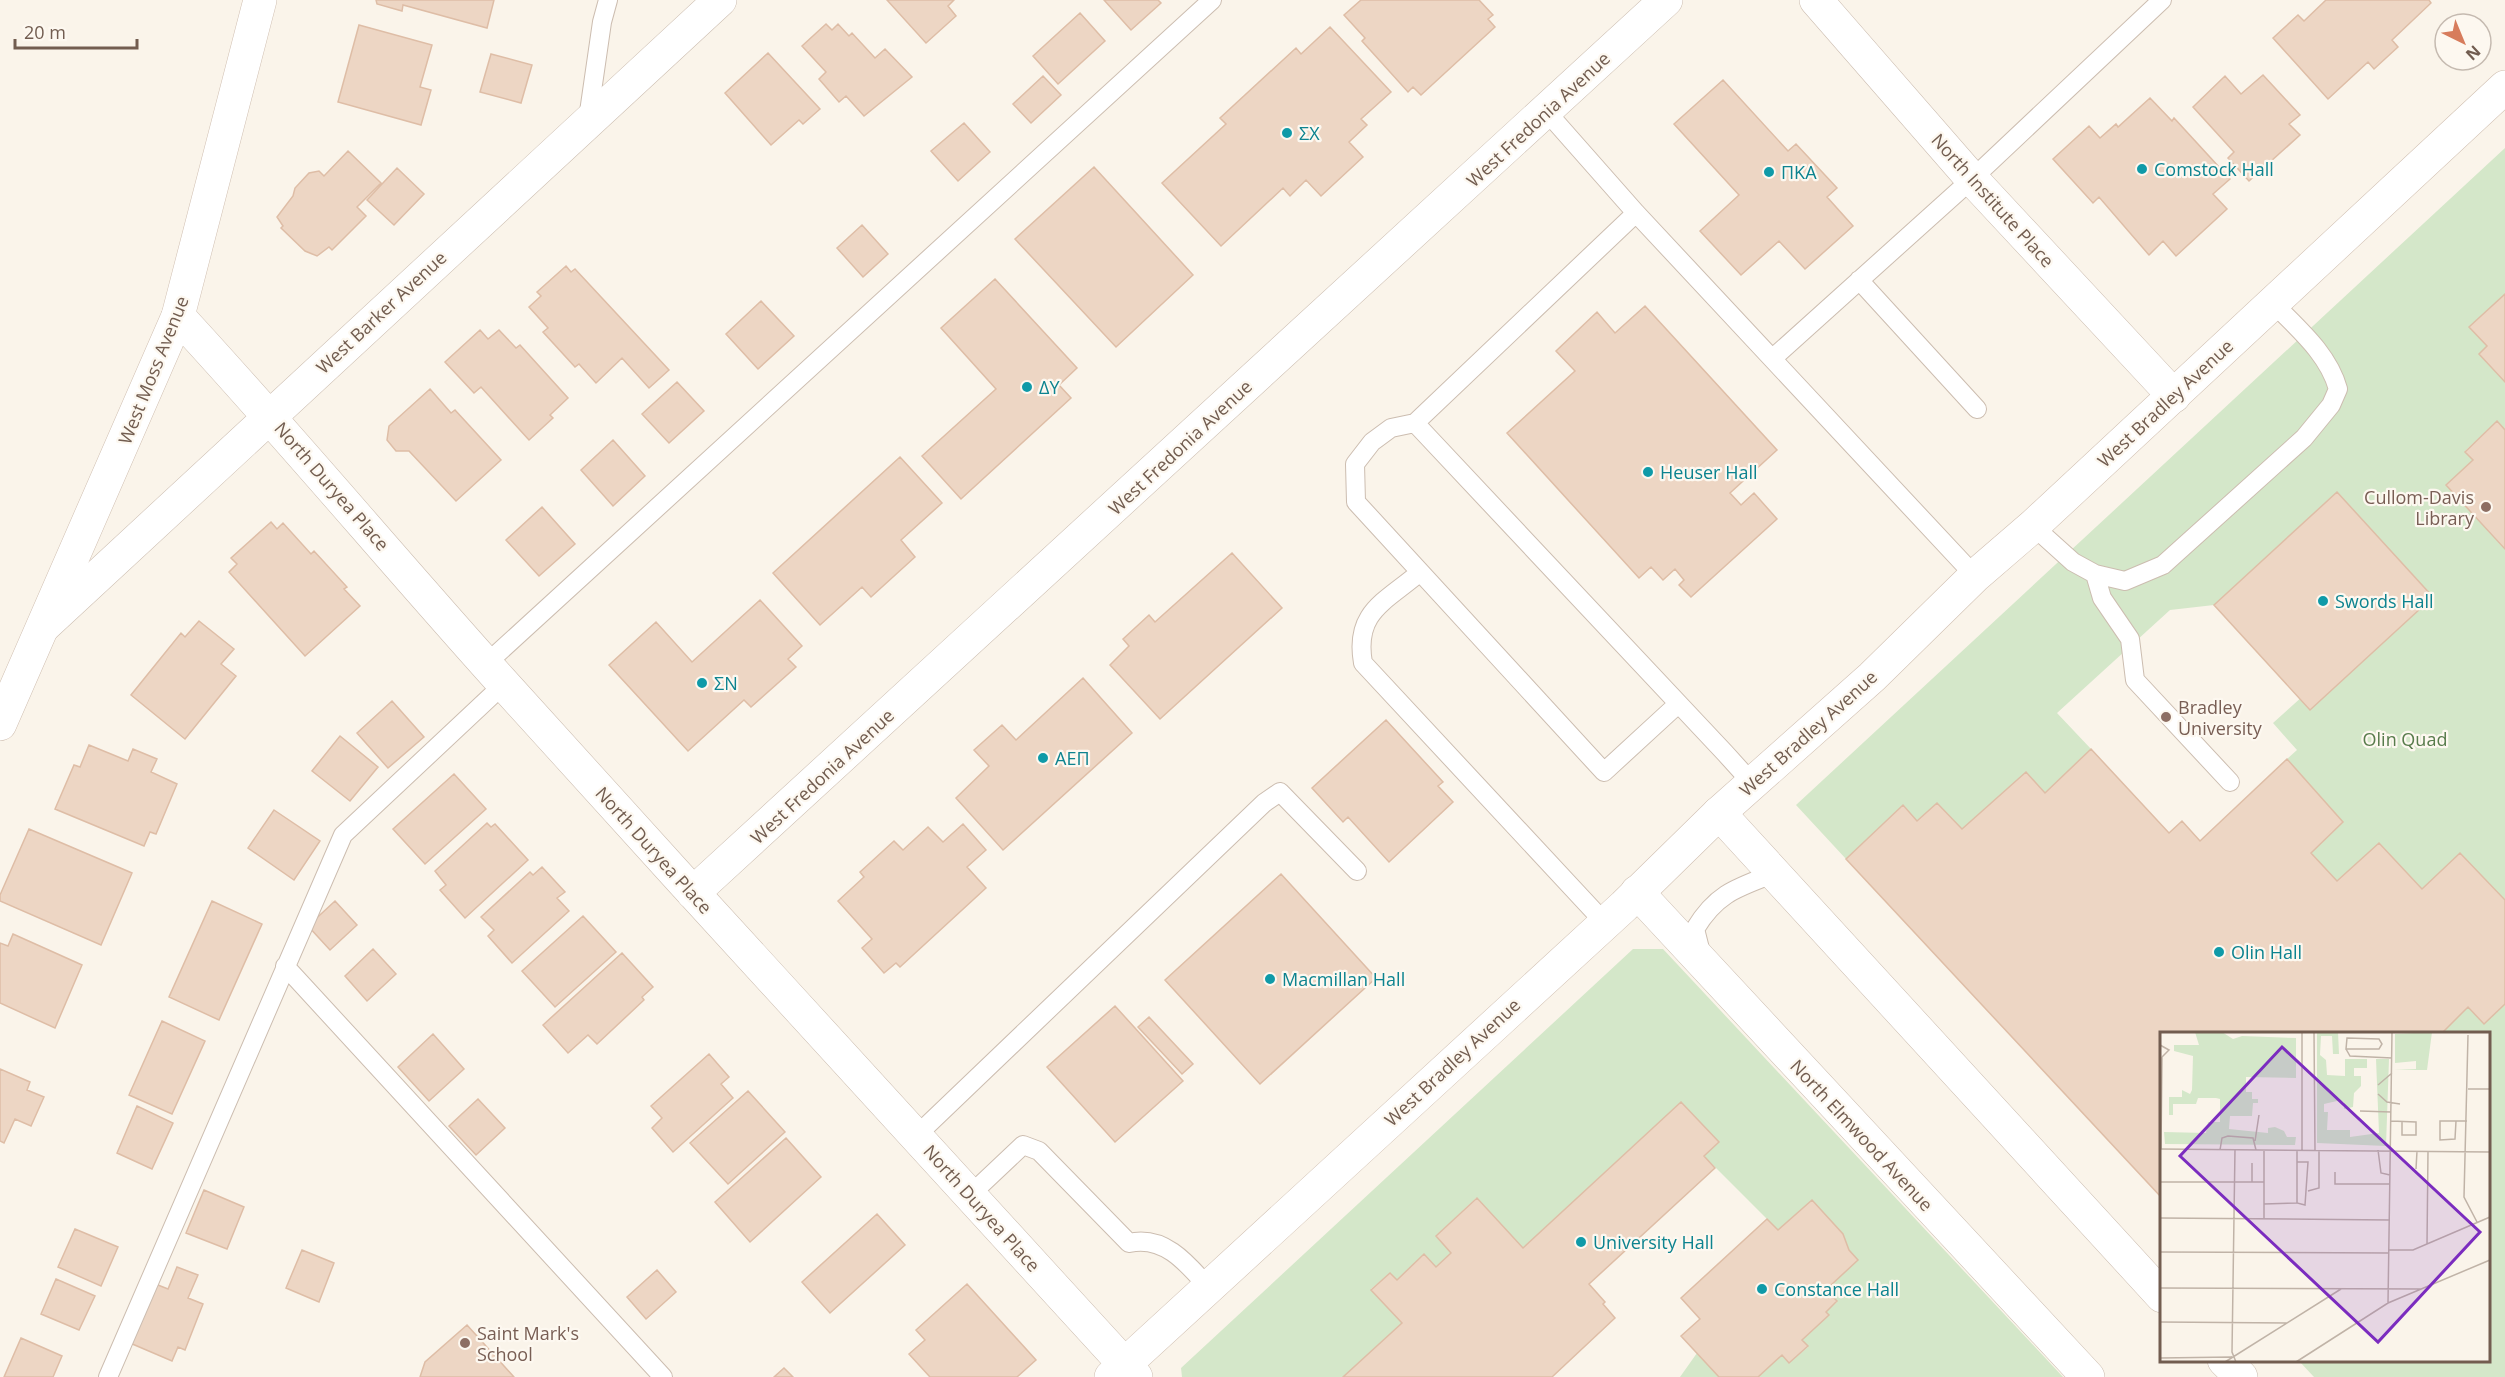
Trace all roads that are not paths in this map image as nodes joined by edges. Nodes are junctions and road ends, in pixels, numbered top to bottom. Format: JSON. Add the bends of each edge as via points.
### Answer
{"nodes":[{"id":1,"x":260,"y":0,"type":"edge"},
{"id":2,"x":608,"y":0,"type":"edge"},
{"id":3,"x":720,"y":0,"type":"edge"},
{"id":4,"x":1212,"y":0,"type":"edge"},
{"id":5,"x":1666,"y":0,"type":"edge"},
{"id":6,"x":1816,"y":0,"type":"edge"},
{"id":7,"x":2162,"y":0,"type":"edge"},
{"id":8,"x":2505,"y":87,"type":"edge"},
{"id":9,"x":1546,"y":111,"type":"junction"},
{"id":10,"x":587,"y":122,"type":"junction"},
{"id":11,"x":1972,"y":179,"type":"junction"},
{"id":12,"x":1636,"y":213,"type":"junction"},
{"id":13,"x":1859,"y":280,"type":"junction"},
{"id":14,"x":2271,"y":302,"type":"junction"},
{"id":15,"x":178,"y":316,"type":"junction"},
{"id":16,"x":1773,"y":358,"type":"junction"},
{"id":17,"x":2174,"y":396,"type":"junction"},
{"id":18,"x":1977,"y":409,"type":"dead end"},
{"id":19,"x":270,"y":415,"type":"junction"},
{"id":20,"x":1415,"y":423,"type":"junction"},
{"id":21,"x":2033,"y":526,"type":"junction"},
{"id":22,"x":1419,"y":573,"type":"junction"},
{"id":23,"x":2095,"y":574,"type":"junction"},
{"id":24,"x":1975,"y":576,"type":"junction"},
{"id":25,"x":44,"y":626,"type":"junction"},
{"id":26,"x":495,"y":674,"type":"junction"},
{"id":27,"x":1678,"y":704,"type":"junction"},
{"id":28,"x":0,"y":724,"type":"edge"},
{"id":29,"x":2230,"y":782,"type":"dead end"},
{"id":30,"x":1753,"y":784,"type":"junction"},
{"id":31,"x":1719,"y":813,"type":"junction"},
{"id":32,"x":1357,"y":870,"type":"dead end"},
{"id":33,"x":1773,"y":874,"type":"junction"},
{"id":34,"x":1637,"y":892,"type":"junction"},
{"id":35,"x":693,"y":893,"type":"junction"},
{"id":36,"x":1604,"y":922,"type":"junction"},
{"id":37,"x":285,"y":966,"type":"junction"},
{"id":38,"x":1705,"y":967,"type":"junction"},
{"id":39,"x":916,"y":1136,"type":"junction"},
{"id":40,"x":970,"y":1195,"type":"junction"},
{"id":41,"x":1208,"y":1287,"type":"junction"},
{"id":42,"x":2160,"y":1294,"type":"edge"},
{"id":43,"x":2226,"y":1362,"type":"edge"},
{"id":44,"x":1124,"y":1373,"type":"edge"},
{"id":45,"x":108,"y":1377,"type":"edge"},
{"id":46,"x":663,"y":1377,"type":"edge"},
{"id":47,"x":2088,"y":1377,"type":"edge"},
{"id":48,"x":2241,"y":1377,"type":"edge"}],
"edges":[{"from":1,"to":15,"type":"street","name":"West Moss Avenue"},
{"from":2,"to":10,"type":"lane"},
{"from":3,"to":10,"type":"street","name":"West Barker Avenue"},
{"from":4,"to":26,"type":"lane"},
{"from":5,"to":9,"type":"street","name":"West Fredonia Avenue"},
{"from":6,"to":11,"type":"street","name":"North Institute Place"},
{"from":7,"to":11,"type":"lane"},
{"from":8,"to":14,"type":"street","name":"West Bradley Avenue"},
{"from":9,"to":12,"type":"lane"},
{"from":9,"to":35,"type":"street","name":"West Fredonia Avenue"},
{"from":10,"to":19,"type":"street","name":"West Barker Avenue"},
{"from":11,"to":13,"type":"lane"},
{"from":11,"to":17,"type":"street","name":"North Institute Place"},
{"from":12,"to":16,"type":"lane"},
{"from":12,"to":20,"type":"lane"},
{"from":13,"to":16,"type":"lane"},
{"from":13,"to":18,"type":"lane"},
{"from":14,"to":17,"type":"street","name":"West Bradley Avenue"},
{"from":14,"to":23,"type":"lane","via":[[2333,370],[2338,389],[2331,405],[2304,438],[2163,566],[2125,580]]},
{"from":15,"to":19,"type":"street","name":"North Duryea Place"},
{"from":15,"to":25,"type":"street","name":"West Moss Avenue"},
{"from":16,"to":24,"type":"lane"},
{"from":17,"to":21,"type":"street","name":"West Bradley Avenue"},
{"from":19,"to":25,"type":"street","name":"West Barker Avenue"},
{"from":19,"to":26,"type":"street","name":"North Duryea Place"},
{"from":20,"to":22,"type":"lane","via":[[1391,428],[1372,442],[1355,464],[1356,502]]},
{"from":20,"to":27,"type":"lane"},
{"from":21,"to":23,"type":"lane","via":[[2073,562]]},
{"from":21,"to":24,"type":"street","name":"West Bradley Avenue"},
{"from":22,"to":27,"type":"lane","via":[[1604,772]]},
{"from":22,"to":36,"type":"lane","via":[[1366,618],[1359,642],[1363,663]]},
{"from":23,"to":29,"type":"lane","via":[[2102,598],[2130,639],[2135,680]]},
{"from":24,"to":30,"type":"street","name":"West Bradley Avenue"},
{"from":25,"to":28,"type":"street","name":"West Moss Avenue"},
{"from":26,"to":35,"type":"street","name":"North Duryea Place"},
{"from":26,"to":37,"type":"lane","via":[[343,835]]},
{"from":27,"to":30,"type":"lane"},
{"from":30,"to":31,"type":"street","name":"West Bradley Avenue"},
{"from":31,"to":33,"type":"street"},
{"from":31,"to":34,"type":"street","name":"West Bradley Avenue"},
{"from":32,"to":39,"type":"lane","via":[[1280,792]]},
{"from":33,"to":38,"type":"lane","via":[[1727,892],[1706,912],[1695,929]]},
{"from":33,"to":42,"type":"street"},
{"from":34,"to":36,"type":"street","name":"West Bradley Avenue"},
{"from":34,"to":38,"type":"street","name":"North Elmwood Avenue"},
{"from":35,"to":39,"type":"street","name":"North Duryea Place"},
{"from":36,"to":41,"type":"street","name":"West Bradley Avenue"},
{"from":37,"to":45,"type":"lane"},
{"from":37,"to":46,"type":"lane"},
{"from":38,"to":47,"type":"street","name":"North Elmwood Avenue"},
{"from":39,"to":40,"type":"street","name":"North Duryea Place"},
{"from":40,"to":41,"type":"lane","via":[[1023,1145],[1039,1151],[1129,1243],[1144,1240],[1180,1255]]},
{"from":40,"to":44,"type":"street","name":"North Duryea Place"},
{"from":41,"to":44,"type":"street","name":"West Bradley Avenue"},
{"from":43,"to":48,"type":"street"}]}
